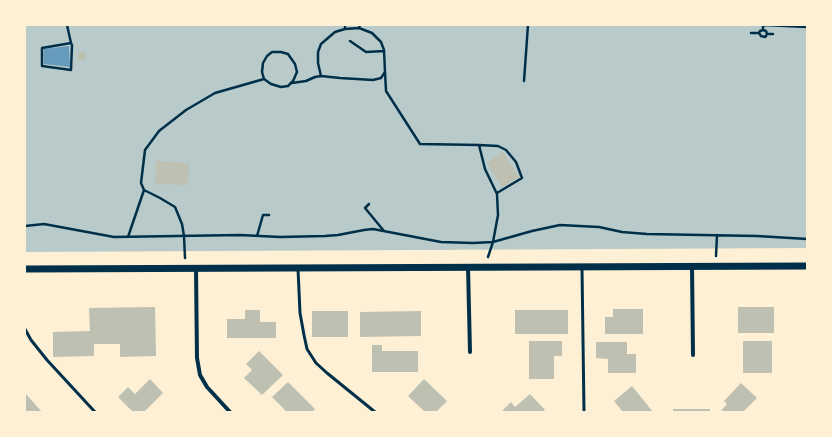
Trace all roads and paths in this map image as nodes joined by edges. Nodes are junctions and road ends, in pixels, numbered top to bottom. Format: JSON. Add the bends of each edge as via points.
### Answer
{"nodes":[{"id":1,"x":67,"y":25,"type":"edge"},
{"id":2,"x":345,"y":25,"type":"edge"},
{"id":3,"x":528,"y":25,"type":"edge"},
{"id":4,"x":764,"y":25,"type":"edge"},
{"id":5,"x":360,"y":27,"type":"edge"},
{"id":6,"x":807,"y":27,"type":"edge"},
{"id":7,"x":345,"y":29,"type":"junction"},
{"id":8,"x":763,"y":30,"type":"junction"},
{"id":9,"x":751,"y":33,"type":"dead end"},
{"id":10,"x":759,"y":33,"type":"junction"},
{"id":11,"x":767,"y":34,"type":"junction"},
{"id":12,"x":773,"y":34,"type":"dead end"},
{"id":13,"x":350,"y":41,"type":"dead end"},
{"id":14,"x":72,"y":43,"type":"junction"},
{"id":15,"x":384,"y":51,"type":"junction"},
{"id":16,"x":385,"y":72,"type":"junction"},
{"id":17,"x":321,"y":76,"type":"junction"},
{"id":18,"x":264,"y":79,"type":"junction"},
{"id":19,"x":524,"y":81,"type":"dead end"},
{"id":20,"x":291,"y":83,"type":"junction"},
{"id":21,"x":479,"y":145,"type":"junction"},
{"id":22,"x":144,"y":190,"type":"junction"},
{"id":23,"x":497,"y":193,"type":"junction"},
{"id":24,"x":369,"y":204,"type":"dead end"},
{"id":25,"x":269,"y":215,"type":"dead end"},
{"id":26,"x":25,"y":226,"type":"edge"},
{"id":27,"x":384,"y":232,"type":"junction"},
{"id":28,"x":717,"y":235,"type":"junction"},
{"id":29,"x":184,"y":236,"type":"junction"},
{"id":30,"x":257,"y":236,"type":"junction"},
{"id":31,"x":128,"y":237,"type":"junction"},
{"id":32,"x":807,"y":239,"type":"edge"},
{"id":33,"x":493,"y":242,"type":"junction"},
{"id":34,"x":692,"y":266,"type":"junction"},
{"id":35,"x":715,"y":266,"type":"junction"},
{"id":36,"x":807,"y":266,"type":"edge"},
{"id":37,"x":468,"y":267,"type":"junction"},
{"id":38,"x":486,"y":267,"type":"junction"},
{"id":39,"x":582,"y":267,"type":"junction"},
{"id":40,"x":298,"y":268,"type":"junction"},
{"id":41,"x":25,"y":269,"type":"edge"},
{"id":42,"x":186,"y":269,"type":"junction"},
{"id":43,"x":196,"y":269,"type":"junction"},
{"id":44,"x":25,"y":329,"type":"edge"},
{"id":45,"x":470,"y":352,"type":"dead end"},
{"id":46,"x":693,"y":355,"type":"dead end"},
{"id":47,"x":95,"y":412,"type":"edge"},
{"id":48,"x":230,"y":412,"type":"edge"},
{"id":49,"x":375,"y":412,"type":"edge"},
{"id":50,"x":584,"y":412,"type":"edge"}],
"edges":[{"from":1,"to":14,"type":"path"},
{"from":2,"to":7,"type":"path"},
{"from":3,"to":19,"type":"path"},
{"from":4,"to":6,"type":"path"},
{"from":4,"to":8,"type":"path"},
{"from":5,"to":7,"type":"path"},
{"from":5,"to":15,"type":"path","via":[[372,33]]},
{"from":7,"to":17,"type":"path","via":[[335,32],[321,44],[318,63]]},
{"from":8,"to":10,"type":"path"},
{"from":8,"to":11,"type":"path"},
{"from":9,"to":10,"type":"path"},
{"from":10,"to":11,"type":"path","via":[[762,36]]},
{"from":11,"to":12,"type":"path"},
{"from":13,"to":15,"type":"path","via":[[366,52]]},
{"from":14,"to":14,"type":"path","via":[[72,70],[42,66],[42,48]]},
{"from":15,"to":16,"type":"path"},
{"from":16,"to":17,"type":"path","via":[[381,78],[373,80]]},
{"from":16,"to":21,"type":"path","via":[[386,92],[420,144]]},
{"from":17,"to":20,"type":"path"},
{"from":18,"to":20,"type":"path","via":[[281,87]]},
{"from":18,"to":20,"type":"path","via":[[263,63],[267,56],[272,52],[281,52],[288,54],[295,64],[297,72]]},
{"from":18,"to":22,"type":"path","via":[[215,92],[159,131],[145,150],[141,183]]},
{"from":21,"to":23,"type":"path","via":[[485,169]]},
{"from":21,"to":23,"type":"path","via":[[498,146],[506,150],[516,162],[522,178]]},
{"from":22,"to":29,"type":"path","via":[[175,207]]},
{"from":22,"to":31,"type":"path"},
{"from":23,"to":33,"type":"path","via":[[498,215]]},
{"from":24,"to":27,"type":"path","via":[[365,208]]},
{"from":25,"to":30,"type":"path","via":[[263,215]]},
{"from":26,"to":31,"type":"path","via":[[44,224],[114,237]]},
{"from":27,"to":30,"type":"path","via":[[373,229],[325,236]]},
{"from":27,"to":33,"type":"path","via":[[441,242]]},
{"from":28,"to":32,"type":"path"},
{"from":28,"to":33,"type":"path","via":[[647,234],[560,225]]},
{"from":28,"to":35,"type":"path"},
{"from":29,"to":30,"type":"path"},
{"from":29,"to":31,"type":"path"},
{"from":29,"to":42,"type":"path"},
{"from":33,"to":38,"type":"path"},
{"from":34,"to":35,"type":"street"},
{"from":34,"to":39,"type":"street"},
{"from":34,"to":46,"type":"street"},
{"from":35,"to":36,"type":"street"},
{"from":37,"to":38,"type":"street"},
{"from":37,"to":40,"type":"street"},
{"from":37,"to":45,"type":"street"},
{"from":38,"to":39,"type":"street"},
{"from":39,"to":50,"type":"lane"},
{"from":40,"to":43,"type":"street"},
{"from":40,"to":49,"type":"lane","via":[[300,313],[307,349],[326,373]]},
{"from":41,"to":42,"type":"street"},
{"from":42,"to":43,"type":"street"},
{"from":43,"to":48,"type":"street","via":[[197,358],[200,375],[207,387]]},
{"from":44,"to":47,"type":"lane","via":[[47,360]]}]}
